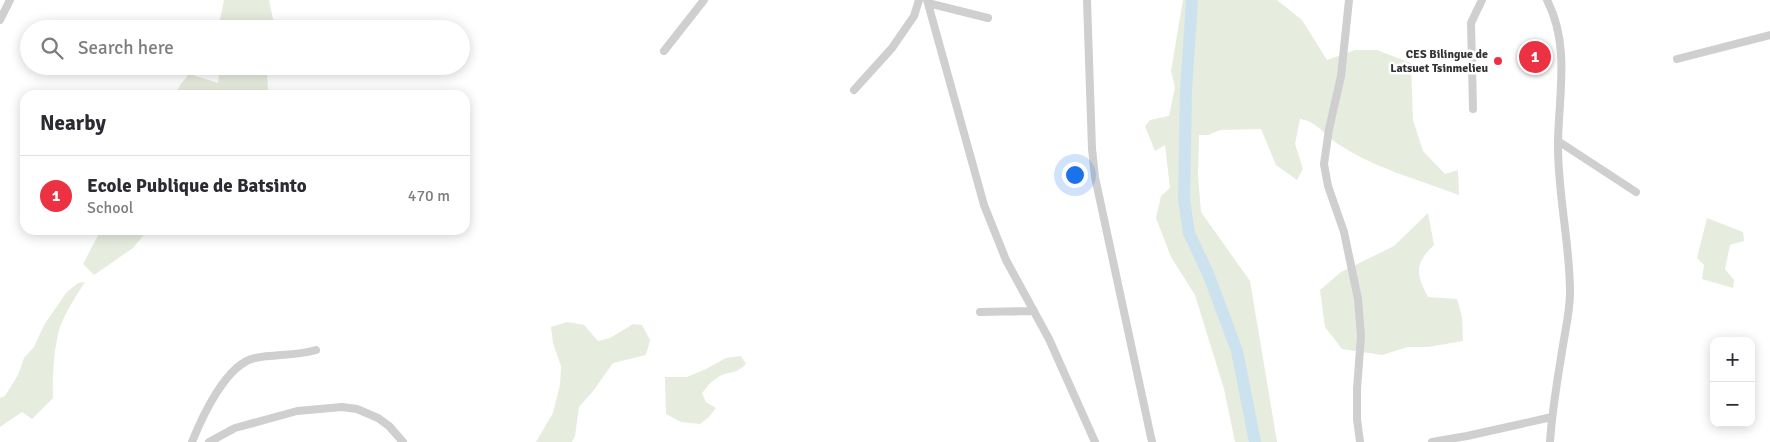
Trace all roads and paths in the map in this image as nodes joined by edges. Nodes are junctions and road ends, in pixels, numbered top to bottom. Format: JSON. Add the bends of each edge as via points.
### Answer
{"nodes":[{"id":1,"x":10,"y":0,"type":"edge"},
{"id":2,"x":704,"y":0,"type":"edge"},
{"id":3,"x":919,"y":0,"type":"edge"},
{"id":4,"x":1087,"y":0,"type":"edge"},
{"id":5,"x":1349,"y":0,"type":"edge"},
{"id":6,"x":1482,"y":0,"type":"edge"},
{"id":7,"x":1547,"y":0,"type":"edge"},
{"id":8,"x":928,"y":2,"type":"edge"},
{"id":9,"x":988,"y":18,"type":"dead end"},
{"id":10,"x":0,"y":20,"type":"edge"},
{"id":11,"x":1770,"y":35,"type":"edge"},
{"id":12,"x":664,"y":51,"type":"dead end"},
{"id":13,"x":1677,"y":59,"type":"dead end"},
{"id":14,"x":854,"y":90,"type":"dead end"},
{"id":15,"x":1473,"y":109,"type":"dead end"},
{"id":16,"x":1558,"y":140,"type":"junction"},
{"id":17,"x":1636,"y":192,"type":"dead end"},
{"id":18,"x":1034,"y":311,"type":"junction"},
{"id":19,"x":980,"y":312,"type":"dead end"},
{"id":20,"x":316,"y":350,"type":"dead end"},
{"id":21,"x":1552,"y":417,"type":"junction"},
{"id":22,"x":192,"y":442,"type":"edge"},
{"id":23,"x":209,"y":442,"type":"edge"},
{"id":24,"x":403,"y":442,"type":"edge"},
{"id":25,"x":1095,"y":442,"type":"edge"},
{"id":26,"x":1152,"y":442,"type":"edge"},
{"id":27,"x":1360,"y":442,"type":"edge"},
{"id":28,"x":1432,"y":442,"type":"edge"},
{"id":29,"x":1550,"y":442,"type":"edge"}],
"edges":[{"from":1,"to":10,"type":"street"},
{"from":2,"to":12,"type":"street"},
{"from":3,"to":14,"type":"street","via":[[914,16],[892,48]]},
{"from":4,"to":26,"type":"street","via":[[1094,176]]},
{"from":5,"to":27,"type":"street","via":[[1341,76],[1324,164],[1344,232],[1358,299],[1361,336],[1357,419]]},
{"from":6,"to":15,"type":"street","via":[[1471,23]]},
{"from":7,"to":16,"type":"street","via":[[1555,18],[1561,54]]},
{"from":8,"to":9,"type":"street"},
{"from":8,"to":18,"type":"street","via":[[984,205],[1006,260]]},
{"from":11,"to":13,"type":"street"},
{"from":16,"to":17,"type":"street"},
{"from":16,"to":21,"type":"street","via":[[1570,303]]},
{"from":18,"to":19,"type":"street"},
{"from":18,"to":25,"type":"street"},
{"from":20,"to":22,"type":"street","via":[[255,358],[244,363],[218,390]]},
{"from":21,"to":28,"type":"street"},
{"from":21,"to":29,"type":"street"},
{"from":23,"to":24,"type":"street","via":[[235,428],[296,412],[342,407],[378,418]]}]}
